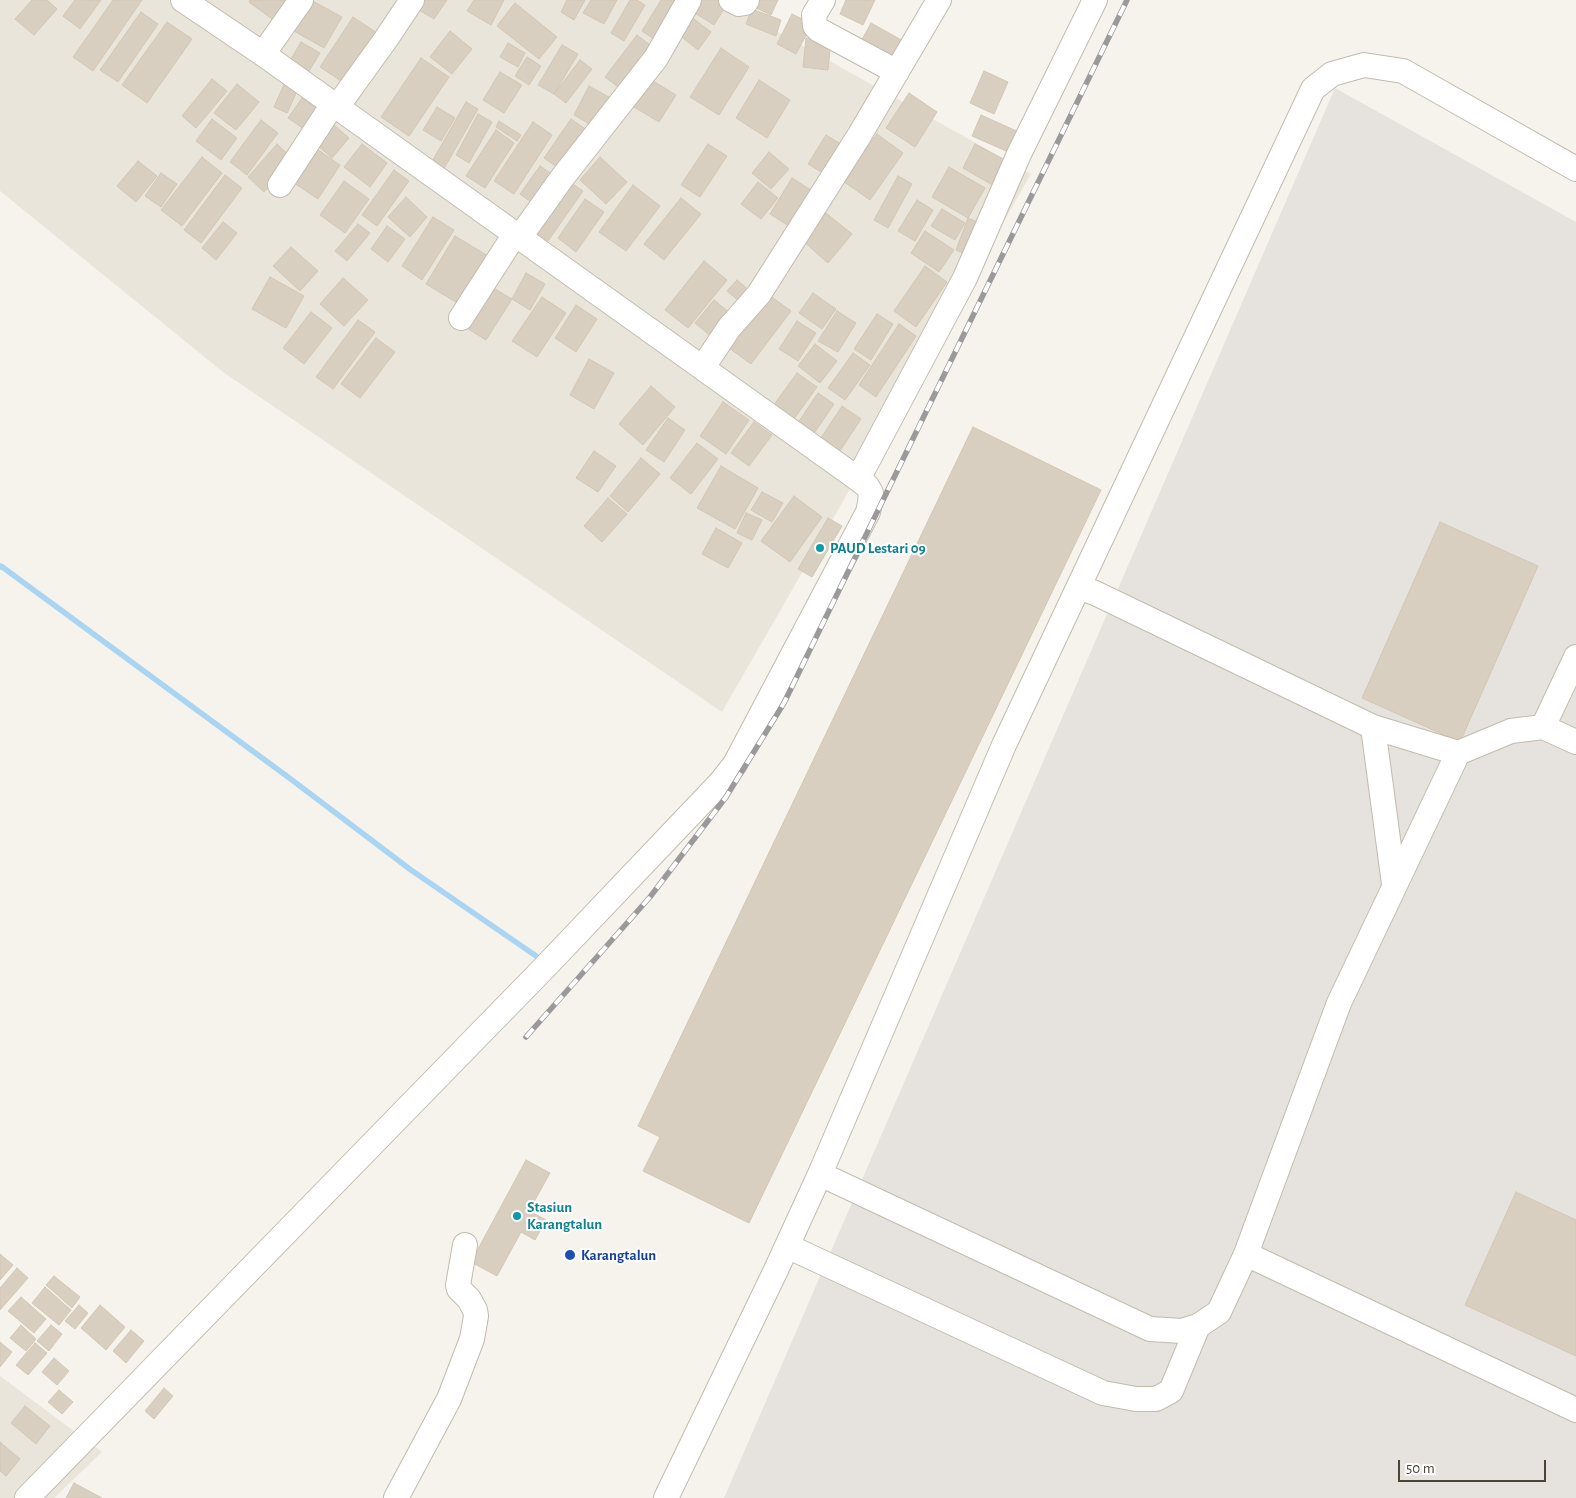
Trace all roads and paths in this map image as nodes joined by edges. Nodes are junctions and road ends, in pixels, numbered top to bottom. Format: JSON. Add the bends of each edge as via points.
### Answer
{"nodes":[{"id":1,"x":183,"y":0,"type":"edge"},
{"id":2,"x":301,"y":0,"type":"edge"},
{"id":3,"x":412,"y":0,"type":"edge"},
{"id":4,"x":689,"y":0,"type":"edge"},
{"id":5,"x":731,"y":0,"type":"edge"},
{"id":6,"x":747,"y":0,"type":"edge"},
{"id":7,"x":823,"y":0,"type":"edge"},
{"id":8,"x":939,"y":0,"type":"edge"},
{"id":9,"x":1096,"y":0,"type":"edge"},
{"id":10,"x":263,"y":54,"type":"junction"},
{"id":11,"x":897,"y":72,"type":"junction"},
{"id":12,"x":335,"y":105,"type":"junction"},
{"id":13,"x":1576,"y":169,"type":"edge"},
{"id":14,"x":280,"y":185,"type":"dead end"},
{"id":15,"x":517,"y":236,"type":"junction"},
{"id":16,"x":461,"y":318,"type":"dead end"},
{"id":17,"x":702,"y":367,"type":"junction"},
{"id":18,"x":858,"y":479,"type":"junction"},
{"id":19,"x":1079,"y":587,"type":"junction"},
{"id":20,"x":1576,"y":657,"type":"edge"},
{"id":21,"x":1373,"y":727,"type":"junction"},
{"id":22,"x":1543,"y":727,"type":"junction"},
{"id":23,"x":1576,"y":742,"type":"edge"},
{"id":24,"x":1458,"y":753,"type":"junction"},
{"id":25,"x":1394,"y":884,"type":"junction"},
{"id":26,"x":820,"y":1174,"type":"junction"},
{"id":27,"x":464,"y":1245,"type":"dead end"},
{"id":28,"x":787,"y":1246,"type":"junction"},
{"id":29,"x":1246,"y":1254,"type":"junction"},
{"id":30,"x":1198,"y":1326,"type":"junction"},
{"id":31,"x":1576,"y":1410,"type":"edge"},
{"id":32,"x":27,"y":1498,"type":"edge"},
{"id":33,"x":396,"y":1498,"type":"edge"},
{"id":34,"x":666,"y":1498,"type":"edge"}],
"edges":[{"from":1,"to":10,"type":"street"},
{"from":2,"to":10,"type":"street"},
{"from":3,"to":12,"type":"street"},
{"from":4,"to":15,"type":"street","via":[[656,58]]},
{"from":5,"to":6,"type":"street","via":[[739,4]]},
{"from":7,"to":11,"type":"street","via":[[814,15],[815,26],[819,30]]},
{"from":8,"to":11,"type":"street"},
{"from":9,"to":18,"type":"street","via":[[1018,154],[965,278]]},
{"from":10,"to":12,"type":"street"},
{"from":11,"to":17,"type":"street","via":[[758,294]]},
{"from":12,"to":14,"type":"street"},
{"from":12,"to":15,"type":"street"},
{"from":13,"to":19,"type":"street","via":[[1403,71],[1364,65],[1332,74],[1313,89]]},
{"from":15,"to":16,"type":"street"},
{"from":15,"to":17,"type":"street"},
{"from":17,"to":18,"type":"street"},
{"from":18,"to":32,"type":"street","via":[[871,493],[868,512],[735,764],[721,782],[546,967]]},
{"from":19,"to":21,"type":"street"},
{"from":19,"to":26,"type":"street","via":[[1004,746]]},
{"from":20,"to":22,"type":"street"},
{"from":21,"to":24,"type":"street"},
{"from":21,"to":25,"type":"street"},
{"from":22,"to":23,"type":"street"},
{"from":22,"to":24,"type":"street","via":[[1511,732]]},
{"from":24,"to":25,"type":"street"},
{"from":25,"to":29,"type":"street","via":[[1338,1003]]},
{"from":26,"to":28,"type":"street"},
{"from":26,"to":30,"type":"street","via":[[1150,1329],[1182,1331]]},
{"from":27,"to":33,"type":"street","via":[[458,1285],[475,1310],[472,1339],[449,1398]]},
{"from":28,"to":30,"type":"street","via":[[1103,1393],[1156,1399],[1171,1391]]},
{"from":28,"to":34,"type":"street"},
{"from":29,"to":30,"type":"street","via":[[1219,1312]]},
{"from":29,"to":31,"type":"street"}]}
